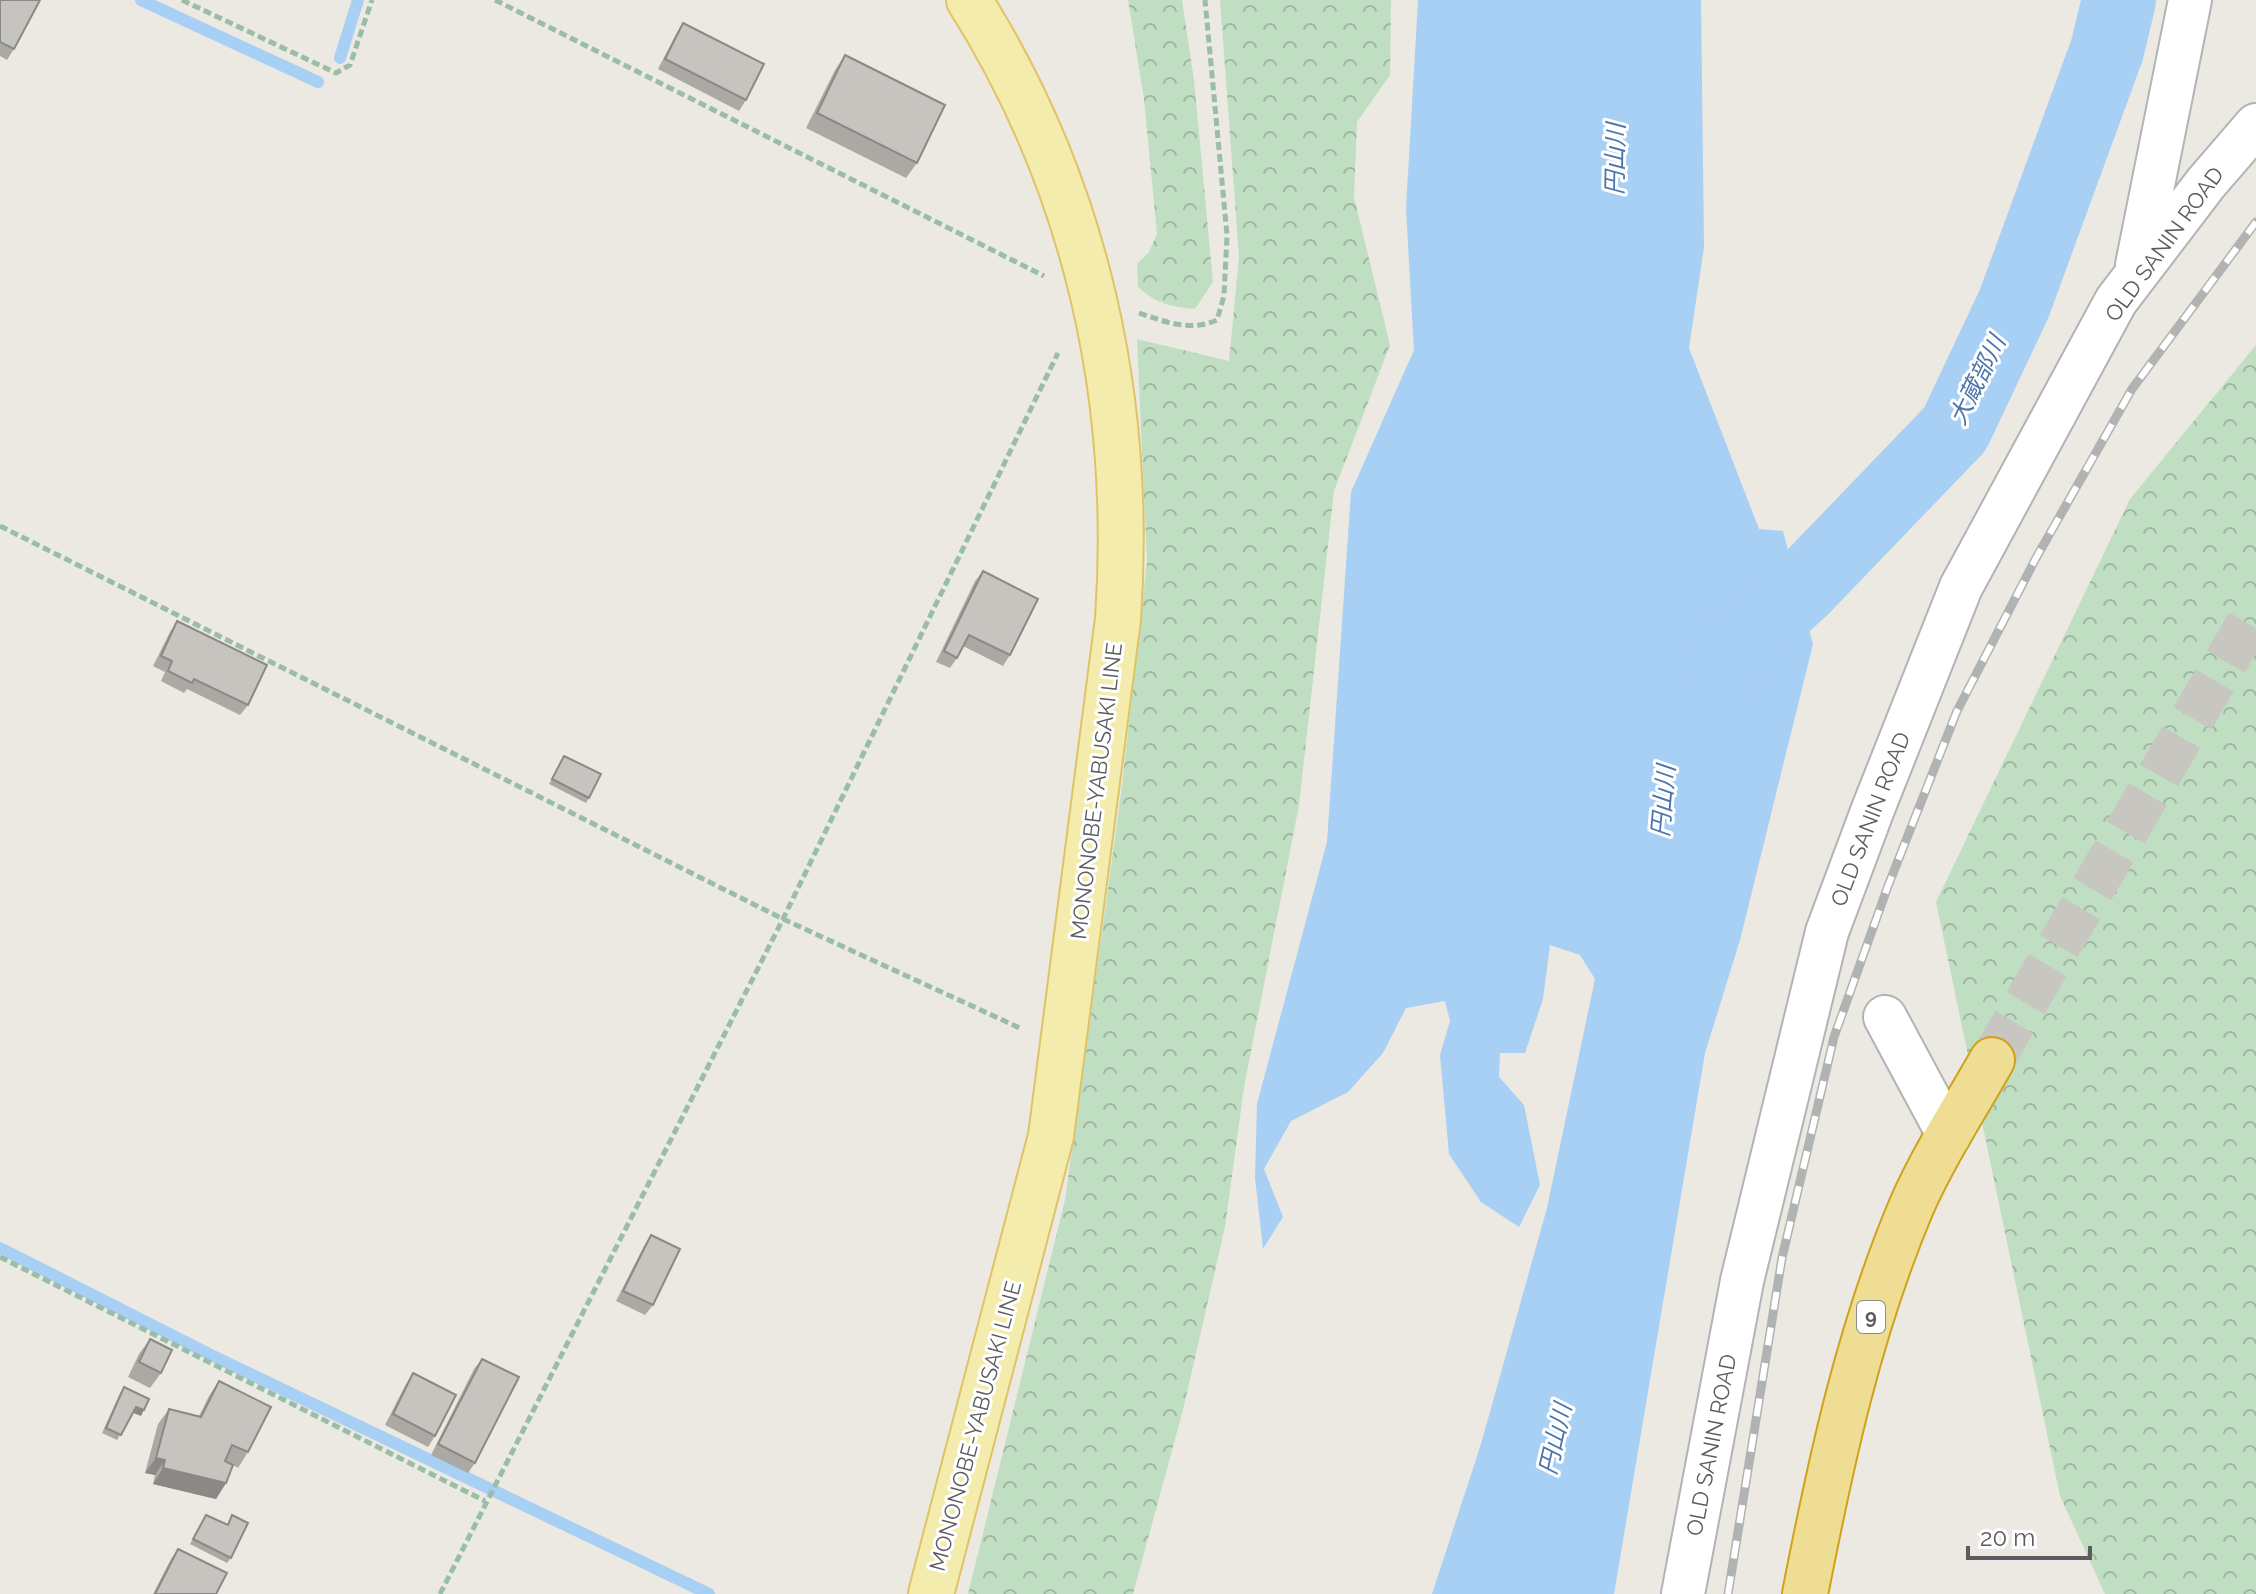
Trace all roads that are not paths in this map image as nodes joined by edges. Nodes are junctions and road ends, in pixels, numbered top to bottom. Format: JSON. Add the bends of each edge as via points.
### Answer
{"nodes":[{"id":1,"x":969,"y":0,"type":"edge"},
{"id":2,"x":2190,"y":0,"type":"edge"},
{"id":3,"x":2256,"y":125,"type":"edge"},
{"id":4,"x":2134,"y":278,"type":"junction"},
{"id":5,"x":1885,"y":1017,"type":"dead end"},
{"id":6,"x":1992,"y":1060,"type":"tunnel mouth"},
{"id":7,"x":1949,"y":1136,"type":"junction"},
{"id":8,"x":931,"y":1594,"type":"edge"},
{"id":9,"x":1683,"y":1594,"type":"edge"},
{"id":10,"x":1805,"y":1594,"type":"edge"}],
"edges":[{"from":1,"to":8,"type":"main road","name":"MONONOBE-YABUSAKI LINE","via":[[1035,122],[1091,278],[1119,447],[1122,562],[1051,1136]]},
{"from":2,"to":4,"type":"street"},
{"from":3,"to":4,"type":"street","name":"OLD SANIN ROAD"},
{"from":4,"to":9,"type":"street","name":"OLD SANIN ROAD","via":[[2116,301],[1961,587],[1827,932],[1742,1281]]},
{"from":5,"to":7,"type":"street"},
{"from":6,"to":7,"type":"highway","number":"9"},
{"from":7,"to":10,"type":"highway","number":"9","via":[[1914,1202],[1857,1359]]}]}
